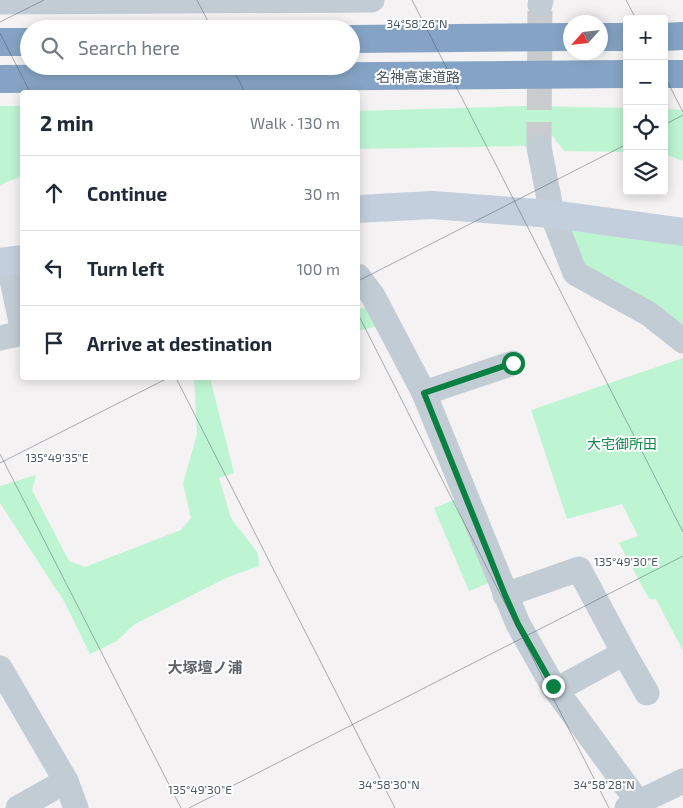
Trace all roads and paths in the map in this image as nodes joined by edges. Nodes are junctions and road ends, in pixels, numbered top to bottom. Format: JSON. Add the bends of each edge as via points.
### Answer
{"nodes":[{"id":1,"x":372,"y":0,"type":"edge"},
{"id":2,"x":42,"y":1,"type":"edge"},
{"id":3,"x":0,"y":2,"type":"edge"},
{"id":4,"x":668,"y":36,"type":"edge"},
{"id":5,"x":683,"y":36,"type":"edge"},
{"id":6,"x":563,"y":37,"type":"edge"},
{"id":7,"x":608,"y":37,"type":"edge"},
{"id":8,"x":623,"y":37,"type":"edge"},
{"id":9,"x":360,"y":39,"type":"edge"},
{"id":10,"x":0,"y":42,"type":"edge"},
{"id":11,"x":20,"y":42,"type":"edge"},
{"id":12,"x":623,"y":74,"type":"edge"},
{"id":13,"x":668,"y":74,"type":"edge"},
{"id":14,"x":683,"y":74,"type":"edge"},
{"id":15,"x":0,"y":79,"type":"edge"},
{"id":16,"x":539,"y":147,"type":"tunnel mouth"},
{"id":17,"x":360,"y":209,"type":"edge"},
{"id":18,"x":552,"y":214,"type":"junction"},
{"id":19,"x":683,"y":232,"type":"edge"},
{"id":20,"x":10,"y":261,"type":"edge"},
{"id":21,"x":360,"y":279,"type":"edge"},
{"id":22,"x":20,"y":316,"type":"edge"},
{"id":23,"x":20,"y":334,"type":"edge"},
{"id":24,"x":0,"y":338,"type":"edge"},
{"id":25,"x":683,"y":341,"type":"edge"},
{"id":26,"x":513,"y":363,"type":"dead end"},
{"id":27,"x":424,"y":393,"type":"junction"},
{"id":28,"x":505,"y":595,"type":"junction"},
{"id":29,"x":624,"y":652,"type":"junction"},
{"id":30,"x":0,"y":668,"type":"edge"},
{"id":31,"x":556,"y":690,"type":"junction"},
{"id":32,"x":647,"y":693,"type":"dead end"},
{"id":33,"x":66,"y":781,"type":"junction"},
{"id":34,"x":683,"y":781,"type":"edge"},
{"id":35,"x":632,"y":805,"type":"edge"},
{"id":36,"x":18,"y":808,"type":"edge"},
{"id":37,"x":76,"y":808,"type":"edge"}],
"edges":[{"from":1,"to":2,"type":"street"},
{"from":2,"to":3,"type":"street"},
{"from":4,"to":5,"type":"highway"},
{"from":6,"to":9,"type":"highway"},
{"from":7,"to":8,"type":"highway"},
{"from":10,"to":11,"type":"highway"},
{"from":12,"to":15,"type":"highway","name":"名神高速道路"},
{"from":13,"to":14,"type":"highway"},
{"from":16,"to":18,"type":"street"},
{"from":17,"to":18,"type":"street","via":[[432,205]]},
{"from":18,"to":19,"type":"street"},
{"from":18,"to":25,"type":"street","via":[[574,273],[649,314]]},
{"from":20,"to":22,"type":"street"},
{"from":21,"to":27,"type":"street","via":[[373,296]]},
{"from":23,"to":24,"type":"street"},
{"from":26,"to":27,"type":"street"},
{"from":27,"to":28,"type":"street"},
{"from":28,"to":29,"type":"street","via":[[579,569]]},
{"from":28,"to":31,"type":"street"},
{"from":29,"to":31,"type":"street"},
{"from":29,"to":32,"type":"street"},
{"from":30,"to":33,"type":"street"},
{"from":31,"to":35,"type":"street"},
{"from":33,"to":36,"type":"street"},
{"from":33,"to":37,"type":"street"},
{"from":34,"to":35,"type":"street"}]}
